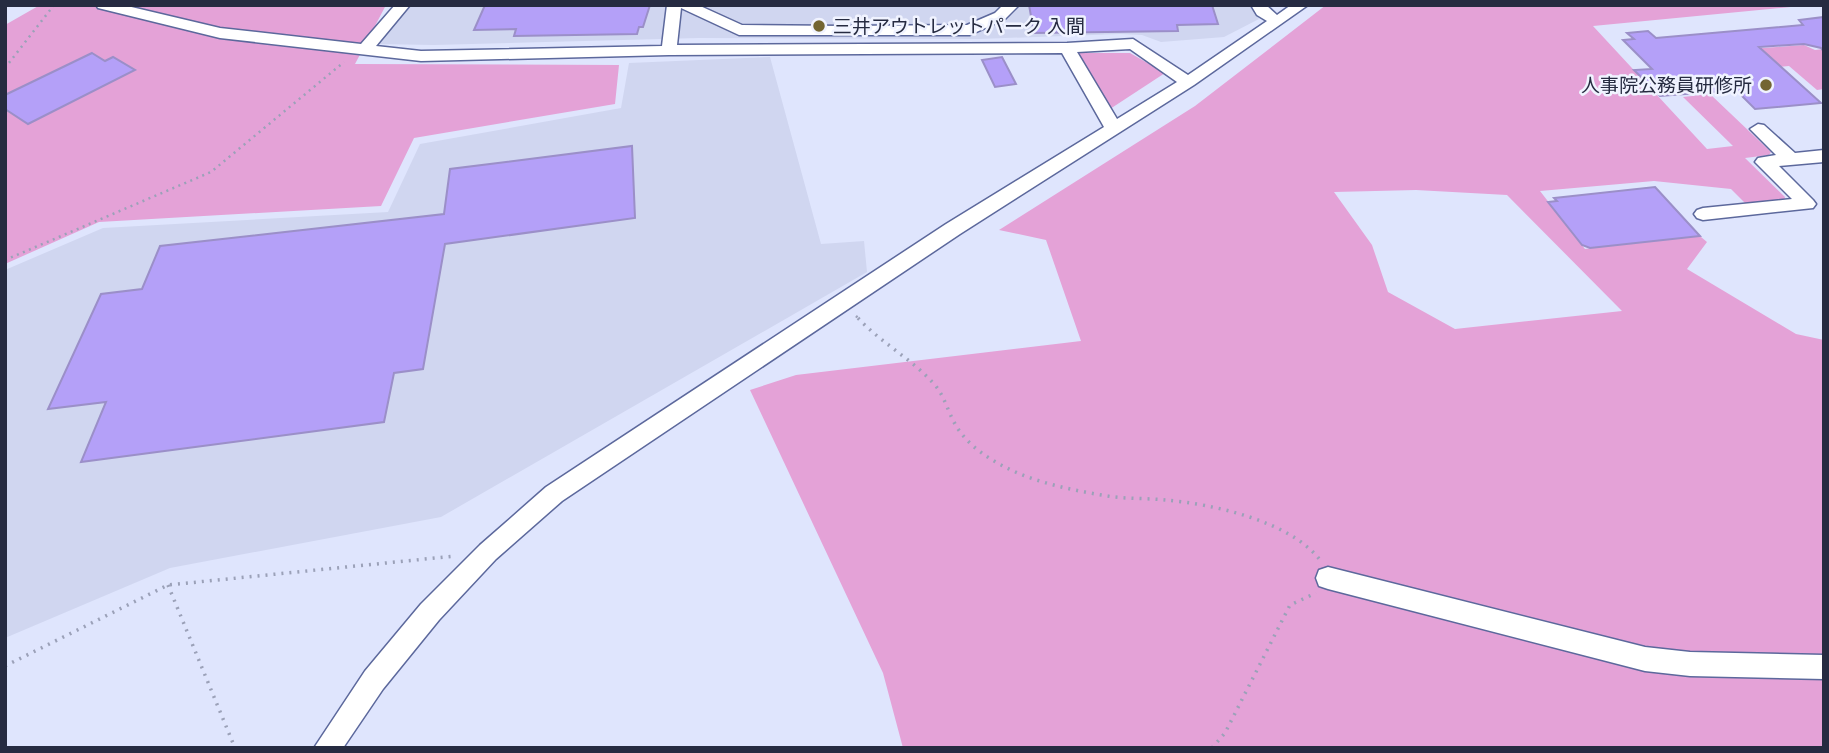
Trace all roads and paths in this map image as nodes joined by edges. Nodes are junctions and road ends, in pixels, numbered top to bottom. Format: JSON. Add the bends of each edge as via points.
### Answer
{"nodes":[{"id":1,"x":54,"y":5,"type":"edge"},
{"id":2,"x":103,"y":5,"type":"edge"},
{"id":3,"x":403,"y":5,"type":"edge"},
{"id":4,"x":674,"y":5,"type":"edge"},
{"id":5,"x":686,"y":5,"type":"edge"},
{"id":6,"x":1012,"y":5,"type":"edge"},
{"id":7,"x":1258,"y":5,"type":"edge"},
{"id":8,"x":1301,"y":5,"type":"edge"},
{"id":9,"x":1277,"y":21,"type":"junction"},
{"id":10,"x":739,"y":30,"type":"junction"},
{"id":11,"x":1067,"y":48,"type":"junction"},
{"id":12,"x":669,"y":50,"type":"junction"},
{"id":13,"x":691,"y":50,"type":"junction"},
{"id":14,"x":361,"y":51,"type":"junction"},
{"id":15,"x":5,"y":68,"type":"edge"},
{"id":16,"x":1188,"y":82,"type":"junction"},
{"id":17,"x":1112,"y":127,"type":"junction"},
{"id":18,"x":1758,"y":129,"type":"dead end"},
{"id":19,"x":1824,"y":156,"type":"edge"},
{"id":20,"x":1791,"y":159,"type":"junction"},
{"id":21,"x":1703,"y":214,"type":"dead end"},
{"id":22,"x":5,"y":260,"type":"edge"},
{"id":23,"x":843,"y":301,"type":"junction"},
{"id":24,"x":488,"y":552,"type":"junction"},
{"id":25,"x":1328,"y":578,"type":"junction"},
{"id":26,"x":168,"y":585,"type":"junction"},
{"id":27,"x":5,"y":666,"type":"edge"},
{"id":28,"x":1824,"y":667,"type":"edge"},
{"id":29,"x":234,"y":748,"type":"edge"},
{"id":30,"x":327,"y":748,"type":"edge"},
{"id":31,"x":1212,"y":748,"type":"edge"}],
"edges":[{"from":1,"to":15,"type":"path"},
{"from":2,"to":14,"type":"street","via":[[219,33]]},
{"from":3,"to":14,"type":"street"},
{"from":4,"to":12,"type":"street"},
{"from":5,"to":10,"type":"street"},
{"from":6,"to":10,"type":"street","via":[[970,30]]},
{"from":7,"to":9,"type":"street"},
{"from":8,"to":9,"type":"street"},
{"from":9,"to":16,"type":"street"},
{"from":10,"to":13,"type":"street","via":[[712,23],[696,30]]},
{"from":11,"to":13,"type":"street"},
{"from":11,"to":16,"type":"street","via":[[1133,44]]},
{"from":11,"to":17,"type":"street"},
{"from":12,"to":13,"type":"street"},
{"from":12,"to":14,"type":"street","via":[[421,56]]},
{"from":14,"to":22,"type":"path","via":[[211,172]]},
{"from":16,"to":17,"type":"street"},
{"from":17,"to":23,"type":"street"},
{"from":18,"to":20,"type":"street"},
{"from":19,"to":20,"type":"street"},
{"from":20,"to":21,"type":"street","via":[[1764,162],[1807,204]]},
{"from":23,"to":24,"type":"street","via":[[554,494]]},
{"from":23,"to":25,"type":"path","via":[[877,339],[931,381],[945,396],[960,433],[1003,467],[1100,495],[1177,500],[1239,515],[1289,533],[1317,554]]},
{"from":24,"to":26,"type":"path"},
{"from":24,"to":30,"type":"street","via":[[374,680]]},
{"from":25,"to":28,"type":"street","via":[[1645,659]]},
{"from":25,"to":31,"type":"path","via":[[1315,594],[1290,605],[1225,733]]},
{"from":26,"to":27,"type":"path"},
{"from":26,"to":29,"type":"path"}]}
